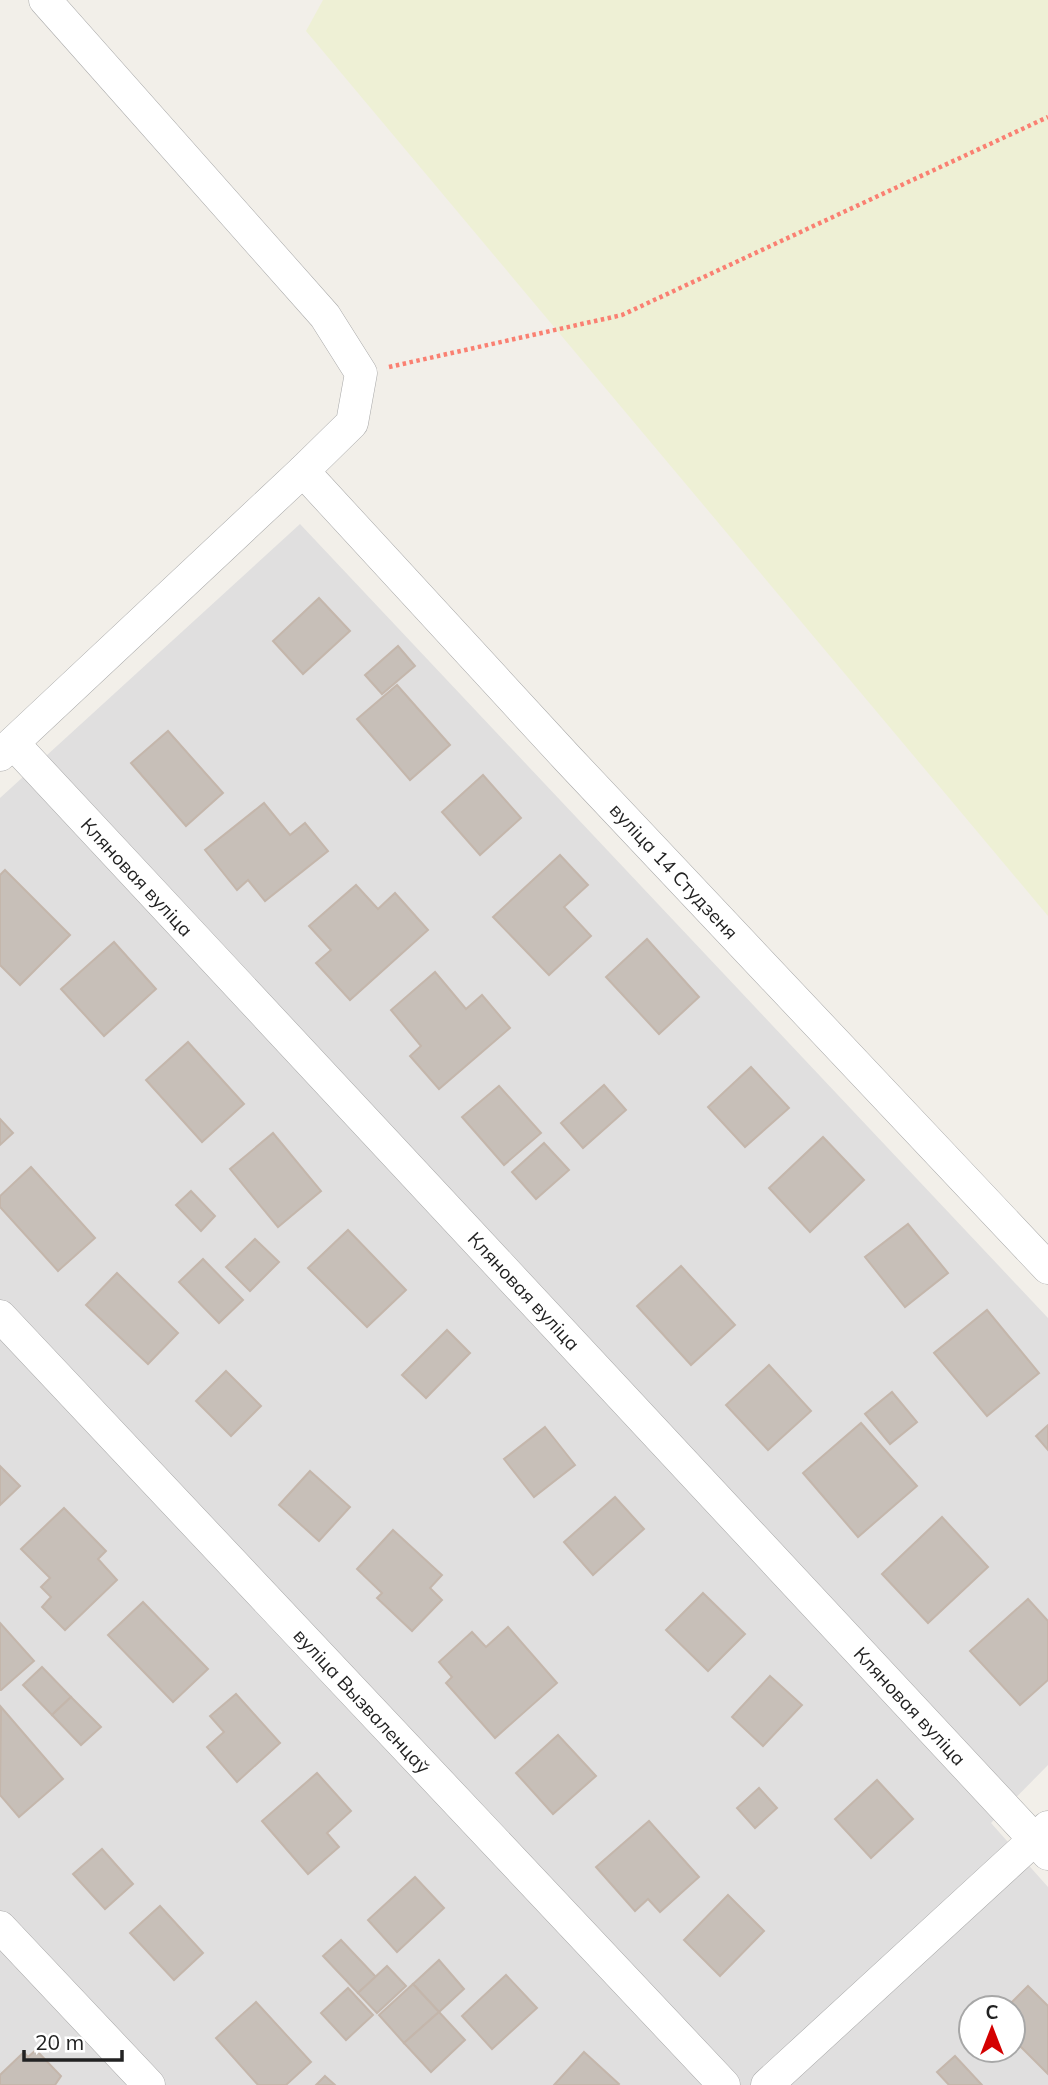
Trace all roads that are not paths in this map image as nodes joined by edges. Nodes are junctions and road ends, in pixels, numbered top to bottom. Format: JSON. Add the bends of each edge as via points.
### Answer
{"nodes":[{"id":1,"x":45,"y":0,"type":"edge"},
{"id":2,"x":303,"y":471,"type":"junction"},
{"id":3,"x":6,"y":749,"type":"edge"},
{"id":4,"x":1048,"y":1268,"type":"edge"},
{"id":5,"x":0,"y":1316,"type":"edge"},
{"id":6,"x":1045,"y":1843,"type":"edge"},
{"id":7,"x":0,"y":1927,"type":"edge"},
{"id":8,"x":149,"y":2085,"type":"edge"},
{"id":9,"x":724,"y":2085,"type":"edge"},
{"id":10,"x":767,"y":2085,"type":"edge"}],
"edges":[{"from":1,"to":2,"type":"street","via":[[324,316],[361,373],[352,423]]},
{"from":2,"to":3,"type":"street"},
{"from":2,"to":4,"type":"street","name":"вуліца 14 Студзеня"},
{"from":3,"to":6,"type":"street","name":"Кляновая вуліца"},
{"from":5,"to":9,"type":"street","name":"вуліца Вызваленцаў"},
{"from":6,"to":10,"type":"street"},
{"from":7,"to":8,"type":"street"}]}
